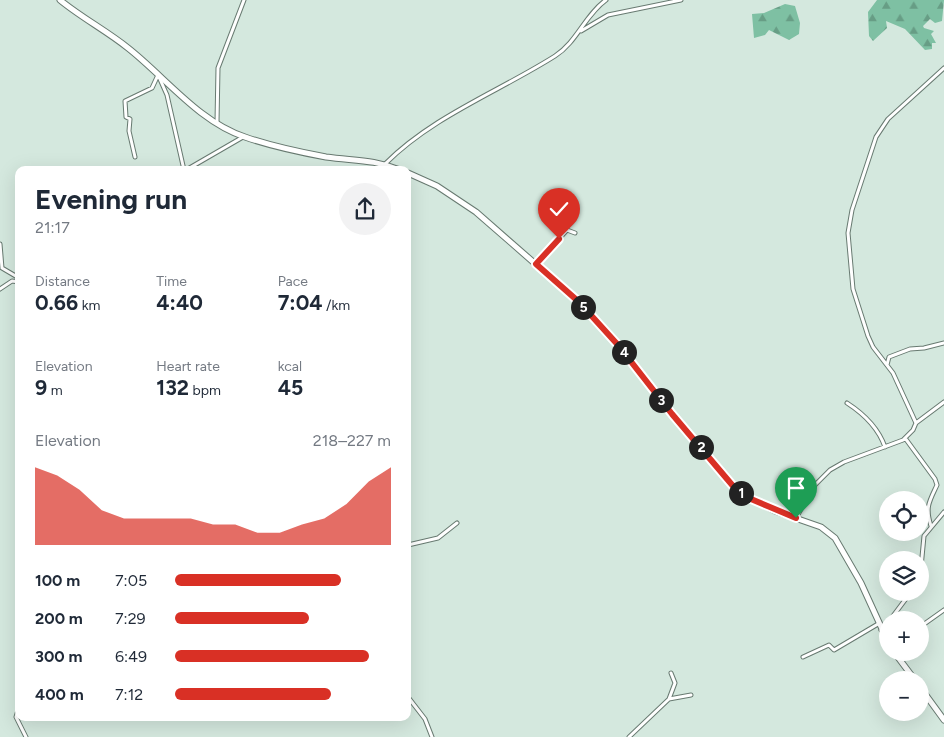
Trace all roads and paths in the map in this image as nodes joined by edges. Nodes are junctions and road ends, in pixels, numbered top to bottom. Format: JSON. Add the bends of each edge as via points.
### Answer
{"nodes":[{"id":1,"x":60,"y":0,"type":"edge"},
{"id":2,"x":244,"y":0,"type":"edge"},
{"id":3,"x":606,"y":0,"type":"edge"},
{"id":4,"x":681,"y":0,"type":"edge"},
{"id":5,"x":579,"y":32,"type":"junction"},
{"id":6,"x":944,"y":68,"type":"edge"},
{"id":7,"x":158,"y":74,"type":"junction"},
{"id":8,"x":217,"y":122,"type":"junction"},
{"id":9,"x":244,"y":137,"type":"junction"},
{"id":10,"x":135,"y":157,"type":"dead end"},
{"id":11,"x":385,"y":164,"type":"junction"},
{"id":12,"x":184,"y":166,"type":"edge"},
{"id":13,"x":192,"y":166,"type":"edge"},
{"id":14,"x":390,"y":166,"type":"edge"},
{"id":15,"x":411,"y":174,"type":"edge"},
{"id":16,"x":575,"y":233,"type":"dead end"},
{"id":17,"x":0,"y":244,"type":"edge"},
{"id":18,"x":536,"y":264,"type":"junction"},
{"id":19,"x":1,"y":267,"type":"edge"},
{"id":20,"x":15,"y":277,"type":"edge"},
{"id":21,"x":15,"y":281,"type":"edge"},
{"id":22,"x":0,"y":289,"type":"edge"},
{"id":23,"x":944,"y":343,"type":"edge"},
{"id":24,"x":887,"y":365,"type":"junction"},
{"id":25,"x":944,"y":402,"type":"edge"},
{"id":26,"x":847,"y":403,"type":"dead end"},
{"id":27,"x":916,"y":423,"type":"junction"},
{"id":28,"x":904,"y":438,"type":"junction"},
{"id":29,"x":885,"y":448,"type":"junction"},
{"id":30,"x":944,"y":512,"type":"edge"},
{"id":31,"x":796,"y":518,"type":"junction"},
{"id":32,"x":458,"y":523,"type":"dead end"},
{"id":33,"x":931,"y":526,"type":"junction"},
{"id":34,"x":411,"y":544,"type":"edge"},
{"id":35,"x":922,"y":551,"type":"edge"},
{"id":36,"x":904,"y":601,"type":"edge"},
{"id":37,"x":944,"y":610,"type":"edge"},
{"id":38,"x":897,"y":611,"type":"edge"},
{"id":39,"x":929,"y":621,"type":"edge"},
{"id":40,"x":878,"y":624,"type":"joint"},
{"id":41,"x":803,"y":657,"type":"dead end"},
{"id":42,"x":671,"y":673,"type":"dead end"},
{"id":43,"x":691,"y":694,"type":"dead end"},
{"id":44,"x":668,"y":698,"type":"junction"},
{"id":45,"x":929,"y":699,"type":"edge"},
{"id":46,"x":411,"y":701,"type":"edge"},
{"id":47,"x":944,"y":720,"type":"edge"},
{"id":48,"x":18,"y":721,"type":"edge"},
{"id":49,"x":26,"y":737,"type":"edge"},
{"id":50,"x":432,"y":737,"type":"edge"},
{"id":51,"x":629,"y":737,"type":"edge"}],
"edges":[{"from":1,"to":7,"type":"street","via":[[128,48]]},
{"from":2,"to":8,"type":"street","via":[[218,68]]},
{"from":3,"to":5,"type":"street","via":[[595,9]]},
{"from":4,"to":5,"type":"street","via":[[608,15]]},
{"from":5,"to":11,"type":"street","via":[[556,55],[447,116]]},
{"from":6,"to":24,"type":"street","via":[[908,99],[881,129],[852,210],[848,233],[853,289],[871,342]]},
{"from":7,"to":8,"type":"street","via":[[184,100]]},
{"from":7,"to":10,"type":"street","via":[[152,88],[125,101]]},
{"from":7,"to":12,"type":"street","via":[[168,95]]},
{"from":8,"to":9,"type":"street"},
{"from":9,"to":11,"type":"street","via":[[310,154]]},
{"from":9,"to":13,"type":"street"},
{"from":11,"to":14,"type":"street"},
{"from":15,"to":18,"type":"street","via":[[437,186],[476,212]]},
{"from":16,"to":18,"type":"street","via":[[567,230]]},
{"from":17,"to":19,"type":"street"},
{"from":18,"to":31,"type":"street","via":[[579,302],[618,345],[733,486],[751,499]]},
{"from":19,"to":20,"type":"street"},
{"from":21,"to":22,"type":"street"},
{"from":23,"to":24,"type":"street","via":[[903,350],[889,357]]},
{"from":24,"to":27,"type":"street"},
{"from":25,"to":27,"type":"street"},
{"from":26,"to":29,"type":"street","via":[[874,426]]},
{"from":27,"to":28,"type":"street"},
{"from":28,"to":29,"type":"street"},
{"from":28,"to":33,"type":"street","via":[[937,485],[930,496],[927,514]]},
{"from":29,"to":31,"type":"street","via":[[830,470],[815,485]]},
{"from":30,"to":33,"type":"street"},
{"from":31,"to":40,"type":"street","via":[[821,527],[839,543]]},
{"from":32,"to":34,"type":"street","via":[[438,538]]},
{"from":33,"to":35,"type":"street","via":[[923,541]]},
{"from":36,"to":38,"type":"street"},
{"from":37,"to":39,"type":"street"},
{"from":40,"to":41,"type":"street","via":[[834,650],[829,645]]},
{"from":42,"to":44,"type":"street","via":[[675,683]]},
{"from":43,"to":44,"type":"street"},
{"from":44,"to":51,"type":"street"},
{"from":45,"to":47,"type":"street"},
{"from":46,"to":50,"type":"street","via":[[425,718]]},
{"from":48,"to":49,"type":"street"}]}
